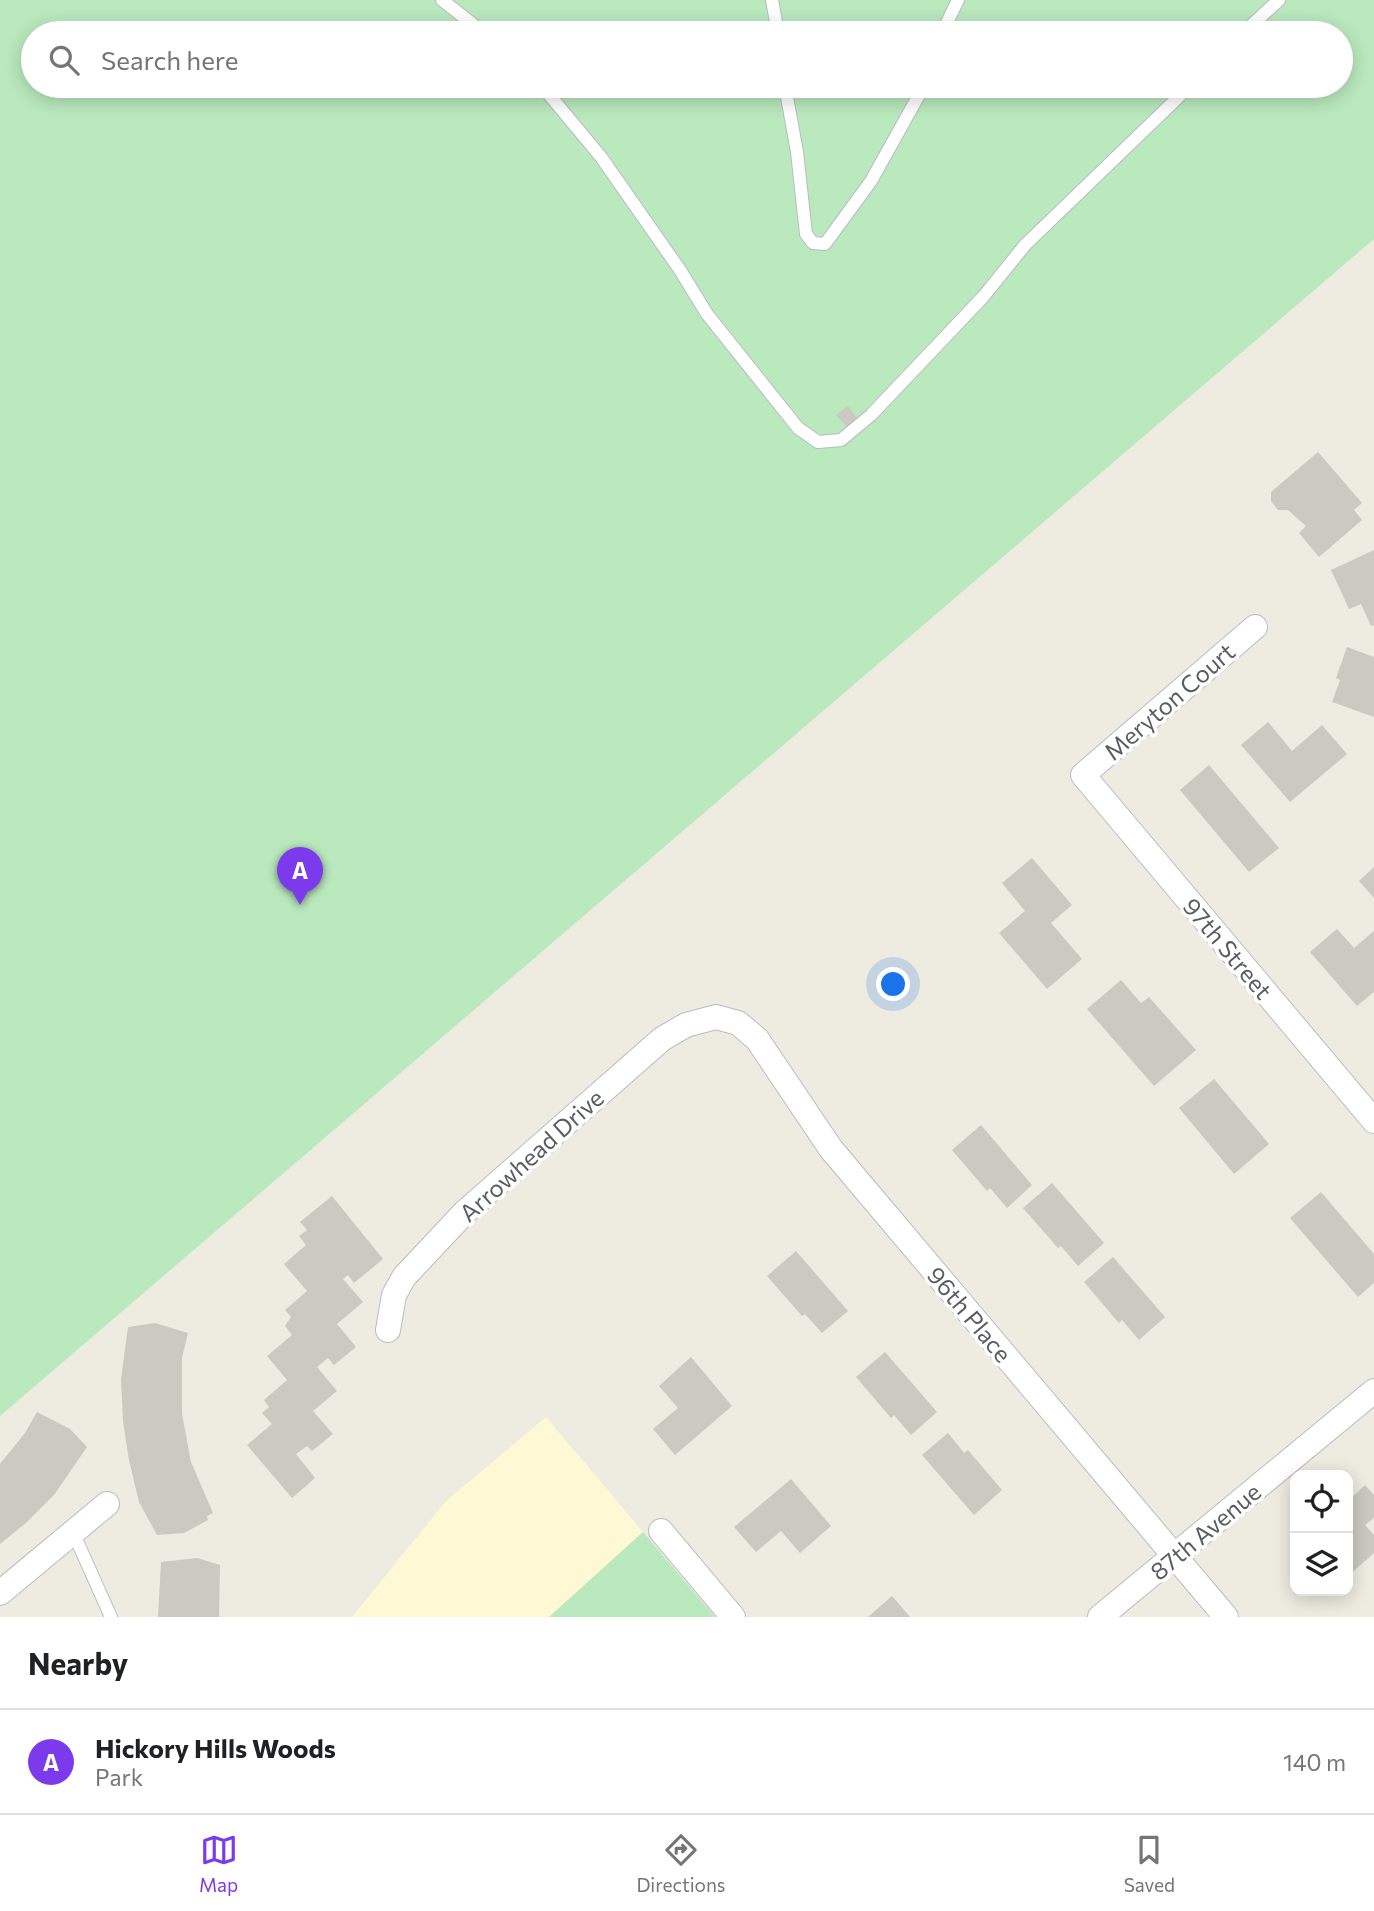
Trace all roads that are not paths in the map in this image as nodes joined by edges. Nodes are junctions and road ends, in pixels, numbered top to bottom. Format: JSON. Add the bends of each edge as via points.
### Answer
{"nodes":[{"id":1,"x":442,"y":0,"type":"edge"},
{"id":2,"x":772,"y":0,"type":"edge"},
{"id":3,"x":958,"y":0,"type":"edge"},
{"id":4,"x":1279,"y":0,"type":"edge"},
{"id":5,"x":469,"y":21,"type":"edge"},
{"id":6,"x":776,"y":21,"type":"edge"},
{"id":7,"x":948,"y":21,"type":"edge"},
{"id":8,"x":1256,"y":21,"type":"edge"},
{"id":9,"x":552,"y":98,"type":"edge"},
{"id":10,"x":787,"y":98,"type":"edge"},
{"id":11,"x":917,"y":98,"type":"edge"},
{"id":12,"x":1178,"y":98,"type":"edge"},
{"id":13,"x":1255,"y":627,"type":"dead end"},
{"id":14,"x":1083,"y":775,"type":"joint"},
{"id":15,"x":716,"y":1017,"type":"joint"},
{"id":16,"x":1369,"y":1106,"type":"edge"},
{"id":17,"x":388,"y":1331,"type":"dead end"},
{"id":18,"x":1374,"y":1391,"type":"edge"},
{"id":19,"x":107,"y":1504,"type":"dead end"},
{"id":20,"x":661,"y":1531,"type":"dead end"},
{"id":21,"x":73,"y":1532,"type":"junction"},
{"id":22,"x":1174,"y":1556,"type":"junction"},
{"id":23,"x":0,"y":1593,"type":"edge"},
{"id":24,"x":111,"y":1617,"type":"edge"},
{"id":25,"x":733,"y":1617,"type":"edge"},
{"id":26,"x":1100,"y":1617,"type":"edge"},
{"id":27,"x":1226,"y":1617,"type":"edge"}],
"edges":[{"from":1,"to":5,"type":"lane"},
{"from":2,"to":6,"type":"lane"},
{"from":3,"to":7,"type":"lane"},
{"from":4,"to":8,"type":"lane"},
{"from":9,"to":12,"type":"lane","via":[[601,157],[707,314],[799,428],[818,442],[841,440],[871,415],[1026,245]]},
{"from":10,"to":11,"type":"lane","via":[[806,234],[813,243],[825,244],[871,181]]},
{"from":13,"to":14,"type":"street","name":"Meryton Court"},
{"from":14,"to":16,"type":"street","name":"97th Street"},
{"from":15,"to":17,"type":"street","name":"Arrowhead Drive","via":[[662,1039],[465,1212],[404,1277],[394,1295]]},
{"from":15,"to":22,"type":"street","name":"96th Place","via":[[738,1023],[757,1039],[831,1149]]},
{"from":18,"to":22,"type":"street","name":"87th Avenue"},
{"from":19,"to":21,"type":"street"},
{"from":20,"to":25,"type":"street"},
{"from":21,"to":23,"type":"street"},
{"from":21,"to":24,"type":"lane"},
{"from":22,"to":26,"type":"street","name":"87th Avenue"},
{"from":22,"to":27,"type":"street","name":"96th Place"}]}
